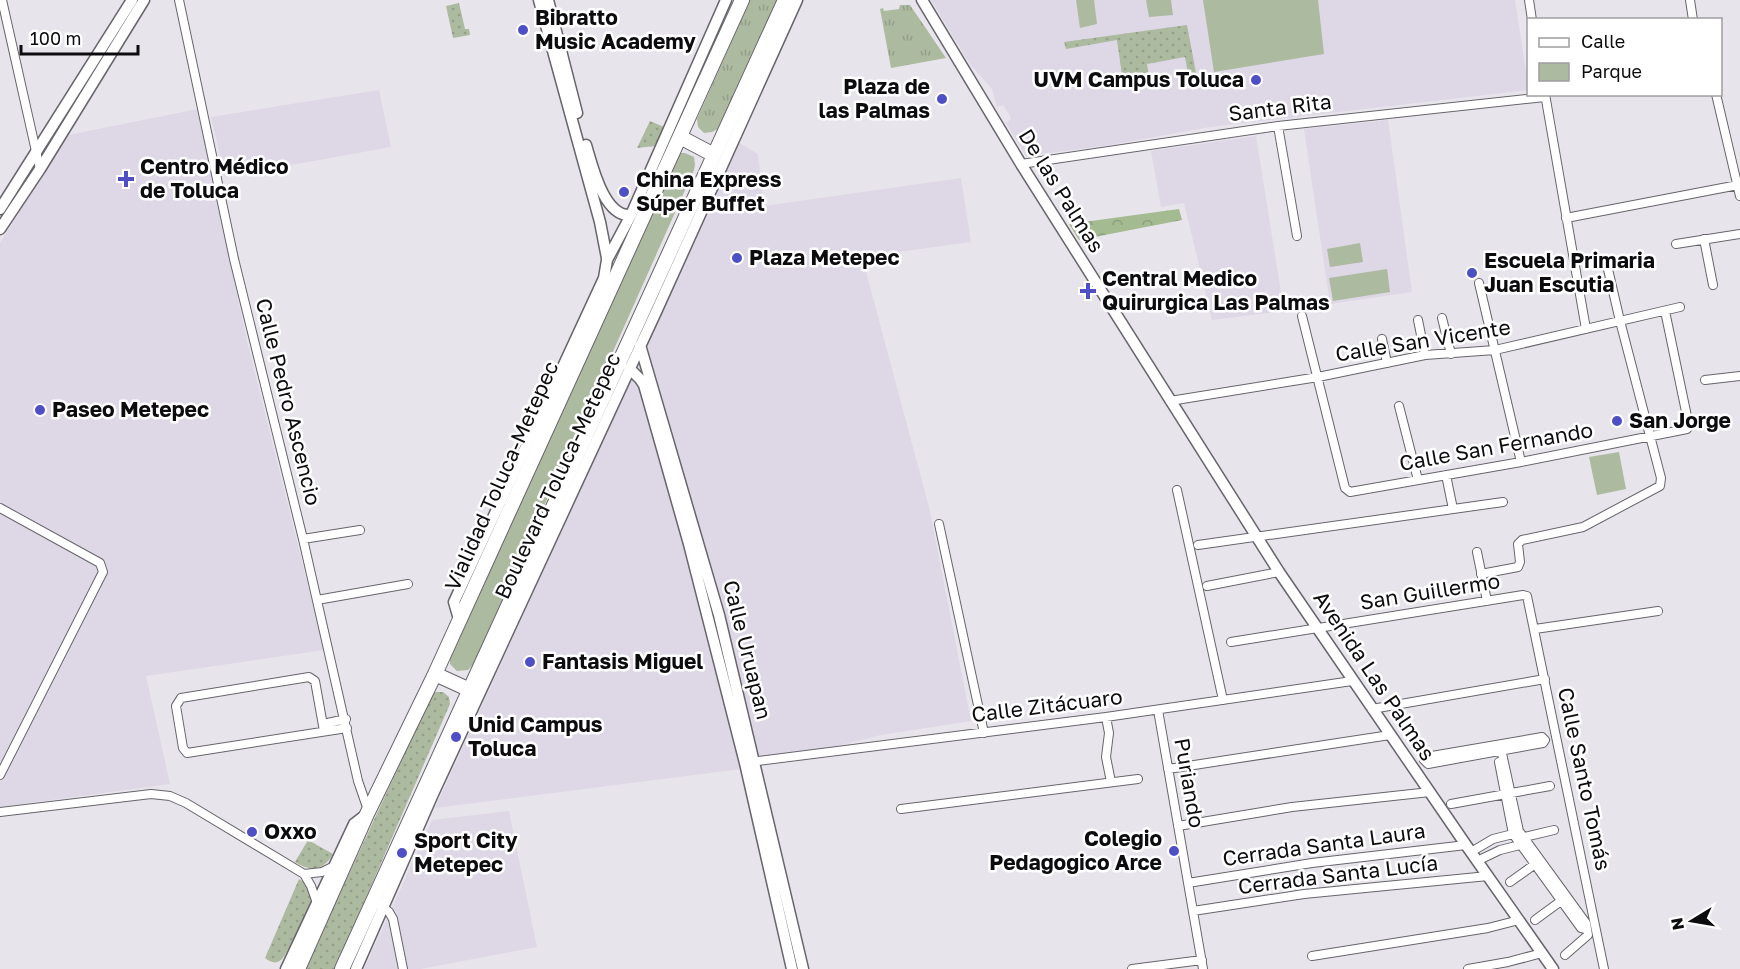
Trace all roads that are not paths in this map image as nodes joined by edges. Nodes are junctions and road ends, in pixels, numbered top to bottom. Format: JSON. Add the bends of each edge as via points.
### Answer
{"nodes":[{"id":1,"x":2,"y":0,"type":"edge"},
{"id":2,"x":132,"y":0,"type":"edge"},
{"id":3,"x":144,"y":0,"type":"edge"},
{"id":4,"x":179,"y":0,"type":"edge"},
{"id":5,"x":539,"y":0,"type":"edge"},
{"id":6,"x":548,"y":0,"type":"edge"},
{"id":7,"x":726,"y":0,"type":"edge"},
{"id":8,"x":742,"y":0,"type":"edge"},
{"id":9,"x":785,"y":0,"type":"edge"},
{"id":10,"x":797,"y":0,"type":"edge"},
{"id":11,"x":922,"y":0,"type":"edge"},
{"id":12,"x":1529,"y":0,"type":"edge"},
{"id":13,"x":1690,"y":0,"type":"edge"},
{"id":14,"x":1532,"y":18,"type":"edge"},
{"id":15,"x":1693,"y":18,"type":"edge"},
{"id":16,"x":1545,"y":96,"type":"edge"},
{"id":17,"x":1716,"y":96,"type":"edge"},
{"id":18,"x":1278,"y":126,"type":"junction"},
{"id":19,"x":680,"y":137,"type":"junction"},
{"id":20,"x":727,"y":140,"type":"junction"},
{"id":21,"x":35,"y":152,"type":"junction"},
{"id":22,"x":714,"y":155,"type":"junction"},
{"id":23,"x":1021,"y":164,"type":"junction"},
{"id":24,"x":40,"y":169,"type":"junction"},
{"id":25,"x":1738,"y":185,"type":"junction"},
{"id":26,"x":1740,"y":196,"type":"edge"},
{"id":27,"x":648,"y":206,"type":"junction"},
{"id":28,"x":0,"y":209,"type":"edge"},
{"id":29,"x":1566,"y":218,"type":"junction"},
{"id":30,"x":629,"y":219,"type":"junction"},
{"id":31,"x":0,"y":229,"type":"edge"},
{"id":32,"x":1740,"y":234,"type":"edge"},
{"id":33,"x":1297,"y":236,"type":"dead end"},
{"id":34,"x":1704,"y":239,"type":"junction"},
{"id":35,"x":633,"y":240,"type":"junction"},
{"id":36,"x":1676,"y":244,"type":"dead end"},
{"id":37,"x":607,"y":260,"type":"junction"},
{"id":38,"x":1607,"y":265,"type":"dead end"},
{"id":39,"x":604,"y":278,"type":"junction"},
{"id":40,"x":1479,"y":283,"type":"dead end"},
{"id":41,"x":1713,"y":285,"type":"dead end"},
{"id":42,"x":608,"y":293,"type":"junction"},
{"id":43,"x":1680,"y":307,"type":"dead end"},
{"id":44,"x":1665,"y":311,"type":"junction"},
{"id":45,"x":1302,"y":316,"type":"dead end"},
{"id":46,"x":1442,"y":318,"type":"dead end"},
{"id":47,"x":1418,"y":321,"type":"dead end"},
{"id":48,"x":1620,"y":321,"type":"junction"},
{"id":49,"x":1586,"y":329,"type":"junction"},
{"id":50,"x":1382,"y":339,"type":"dead end"},
{"id":51,"x":640,"y":345,"type":"junction"},
{"id":52,"x":1495,"y":350,"type":"junction"},
{"id":53,"x":1451,"y":354,"type":"junction"},
{"id":54,"x":1425,"y":355,"type":"junction"},
{"id":55,"x":1387,"y":363,"type":"junction"},
{"id":56,"x":629,"y":368,"type":"junction"},
{"id":57,"x":1740,"y":376,"type":"edge"},
{"id":58,"x":1318,"y":377,"type":"junction"},
{"id":59,"x":1705,"y":380,"type":"dead end"},
{"id":60,"x":1170,"y":400,"type":"junction"},
{"id":61,"x":608,"y":402,"type":"junction"},
{"id":62,"x":1399,"y":406,"type":"dead end"},
{"id":63,"x":1651,"y":437,"type":"junction"},
{"id":64,"x":1521,"y":462,"type":"junction"},
{"id":65,"x":1446,"y":475,"type":"junction"},
{"id":66,"x":1418,"y":480,"type":"junction"},
{"id":67,"x":1177,"y":490,"type":"dead end"},
{"id":68,"x":1503,"y":502,"type":"dead end"},
{"id":69,"x":0,"y":508,"type":"edge"},
{"id":70,"x":1453,"y":509,"type":"junction"},
{"id":71,"x":939,"y":524,"type":"dead end"},
{"id":72,"x":360,"y":530,"type":"dead end"},
{"id":73,"x":1257,"y":537,"type":"junction"},
{"id":74,"x":303,"y":539,"type":"junction"},
{"id":75,"x":1198,"y":545,"type":"dead end"},
{"id":76,"x":1477,"y":552,"type":"dead end"},
{"id":77,"x":1279,"y":572,"type":"junction"},
{"id":78,"x":1481,"y":574,"type":"junction"},
{"id":79,"x":408,"y":584,"type":"dead end"},
{"id":80,"x":1208,"y":586,"type":"dead end"},
{"id":81,"x":1527,"y":596,"type":"joint"},
{"id":82,"x":317,"y":600,"type":"junction"},
{"id":83,"x":1487,"y":601,"type":"junction"},
{"id":84,"x":1658,"y":610,"type":"dead end"},
{"id":85,"x":459,"y":620,"type":"junction"},
{"id":86,"x":1317,"y":627,"type":"junction"},
{"id":87,"x":1534,"y":628,"type":"junction"},
{"id":88,"x":1231,"y":642,"type":"dead end"},
{"id":89,"x":435,"y":674,"type":"junction"},
{"id":90,"x":1545,"y":679,"type":"junction"},
{"id":91,"x":1352,"y":681,"type":"junction"},
{"id":92,"x":470,"y":690,"type":"junction"},
{"id":93,"x":1222,"y":700,"type":"junction"},
{"id":94,"x":1372,"y":709,"type":"junction"},
{"id":95,"x":1158,"y":710,"type":"junction"},
{"id":96,"x":1106,"y":717,"type":"junction"},
{"id":97,"x":346,"y":719,"type":"junction"},
{"id":98,"x":323,"y":727,"type":"junction"},
{"id":99,"x":347,"y":728,"type":"junction"},
{"id":100,"x":984,"y":733,"type":"junction"},
{"id":101,"x":1390,"y":735,"type":"junction"},
{"id":102,"x":1498,"y":749,"type":"junction"},
{"id":103,"x":750,"y":762,"type":"junction"},
{"id":104,"x":1168,"y":769,"type":"junction"},
{"id":105,"x":0,"y":775,"type":"edge"},
{"id":106,"x":1138,"y":779,"type":"dead end"},
{"id":107,"x":1112,"y":782,"type":"junction"},
{"id":108,"x":1550,"y":786,"type":"dead end"},
{"id":109,"x":1430,"y":792,"type":"junction"},
{"id":110,"x":1508,"y":794,"type":"junction"},
{"id":111,"x":426,"y":799,"type":"junction"},
{"id":112,"x":1451,"y":804,"type":"dead end"},
{"id":113,"x":901,"y":809,"type":"dead end"},
{"id":114,"x":0,"y":812,"type":"edge"},
{"id":115,"x":368,"y":813,"type":"junction"},
{"id":116,"x":1178,"y":826,"type":"junction"},
{"id":117,"x":1554,"y":830,"type":"dead end"},
{"id":118,"x":1518,"y":838,"type":"junction"},
{"id":119,"x":1471,"y":853,"type":"junction"},
{"id":120,"x":1537,"y":862,"type":"junction"},
{"id":121,"x":334,"y":866,"type":"junction"},
{"id":122,"x":304,"y":874,"type":"junction"},
{"id":123,"x":1488,"y":876,"type":"junction"},
{"id":124,"x":1510,"y":882,"type":"dead end"},
{"id":125,"x":1188,"y":883,"type":"junction"},
{"id":126,"x":1564,"y":899,"type":"junction"},
{"id":127,"x":317,"y":903,"type":"junction"},
{"id":128,"x":378,"y":904,"type":"junction"},
{"id":129,"x":1193,"y":911,"type":"junction"},
{"id":130,"x":1519,"y":920,"type":"junction"},
{"id":131,"x":1535,"y":920,"type":"dead end"},
{"id":132,"x":1542,"y":953,"type":"junction"},
{"id":133,"x":1565,"y":955,"type":"dead end"},
{"id":134,"x":1312,"y":956,"type":"dead end"},
{"id":135,"x":1202,"y":960,"type":"junction"},
{"id":136,"x":286,"y":969,"type":"edge"},
{"id":137,"x":298,"y":969,"type":"edge"},
{"id":138,"x":342,"y":969,"type":"edge"},
{"id":139,"x":356,"y":969,"type":"edge"},
{"id":140,"x":403,"y":969,"type":"edge"},
{"id":141,"x":792,"y":969,"type":"edge"},
{"id":142,"x":803,"y":969,"type":"edge"},
{"id":143,"x":1132,"y":969,"type":"edge"},
{"id":144,"x":1203,"y":969,"type":"edge"},
{"id":145,"x":1468,"y":969,"type":"edge"},
{"id":146,"x":1553,"y":969,"type":"edge"},
{"id":147,"x":1604,"y":969,"type":"edge"}],
"edges":[{"from":1,"to":21,"type":"street"},
{"from":2,"to":21,"type":"main road"},
{"from":3,"to":24,"type":"main road"},
{"from":4,"to":74,"type":"street","name":"Calle Pedro Ascencio","via":[[234,259]]},
{"from":5,"to":37,"type":"main road"},
{"from":6,"to":30,"type":"main road","via":[[594,172],[611,206]]},
{"from":7,"to":30,"type":"main road","name":"Boulevard Toluca-Metepec"},
{"from":8,"to":19,"type":"highway","name":"Vialidad Toluca-Metepec"},
{"from":9,"to":20,"type":"highway"},
{"from":10,"to":20,"type":"main road","name":"Boulevard Toluca-Metepec"},
{"from":11,"to":23,"type":"main road","name":"De las Palmas"},
{"from":12,"to":14,"type":"street"},
{"from":13,"to":15,"type":"street"},
{"from":16,"to":18,"type":"street","name":"Santa Rita"},
{"from":16,"to":29,"type":"street"},
{"from":17,"to":25,"type":"street"},
{"from":18,"to":23,"type":"street","name":"Santa Rita"},
{"from":18,"to":33,"type":"street"},
{"from":19,"to":22,"type":"highway"},
{"from":19,"to":27,"type":"highway","name":"Vialidad Toluca-Metepec"},
{"from":20,"to":22,"type":"highway"},
{"from":20,"to":51,"type":"main road","name":"Boulevard Toluca-Metepec"},
{"from":21,"to":24,"type":"street"},
{"from":21,"to":28,"type":"main road"},
{"from":22,"to":61,"type":"highway"},
{"from":23,"to":60,"type":"main road","name":"De las Palmas"},
{"from":24,"to":31,"type":"main road"},
{"from":25,"to":26,"type":"street"},
{"from":25,"to":29,"type":"street"},
{"from":27,"to":30,"type":"highway"},
{"from":27,"to":35,"type":"highway","name":"Vialidad Toluca-Metepec"},
{"from":29,"to":49,"type":"street"},
{"from":30,"to":35,"type":"highway"},
{"from":30,"to":37,"type":"main road","name":"Boulevard Toluca-Metepec"},
{"from":32,"to":34,"type":"street"},
{"from":34,"to":36,"type":"street"},
{"from":34,"to":41,"type":"street"},
{"from":35,"to":42,"type":"highway","name":"Vialidad Toluca-Metepec"},
{"from":37,"to":39,"type":"main road","name":"Boulevard Toluca-Metepec"},
{"from":38,"to":48,"type":"street"},
{"from":39,"to":42,"type":"highway"},
{"from":39,"to":85,"type":"main road","name":"Boulevard Toluca-Metepec","via":[[454,602]]},
{"from":40,"to":52,"type":"street"},
{"from":42,"to":85,"type":"highway","name":"Vialidad Toluca-Metepec"},
{"from":43,"to":44,"type":"street","name":"Calle San Vicente"},
{"from":44,"to":48,"type":"street","name":"Calle San Vicente"},
{"from":44,"to":63,"type":"street","name":"Calle San Fernando","via":[[1689,426]]},
{"from":45,"to":58,"type":"street"},
{"from":46,"to":53,"type":"street"},
{"from":47,"to":54,"type":"street"},
{"from":48,"to":49,"type":"street","name":"Calle San Vicente"},
{"from":48,"to":63,"type":"street"},
{"from":49,"to":52,"type":"street","name":"Calle San Vicente"},
{"from":50,"to":55,"type":"street"},
{"from":51,"to":56,"type":"main road","name":"Boulevard Toluca-Metepec"},
{"from":51,"to":103,"type":"main road","name":"Calle Uruapan","via":[[716,604]]},
{"from":52,"to":53,"type":"street","name":"Calle San Vicente"},
{"from":52,"to":64,"type":"street"},
{"from":53,"to":54,"type":"street","name":"Calle San Vicente"},
{"from":54,"to":55,"type":"street","name":"Calle San Vicente"},
{"from":55,"to":58,"type":"street","name":"Calle San Vicente"},
{"from":56,"to":61,"type":"main road","name":"Boulevard Toluca-Metepec"},
{"from":56,"to":103,"type":"main road","name":"Calle Uruapan","via":[[644,385]]},
{"from":57,"to":59,"type":"street"},
{"from":58,"to":60,"type":"street","name":"Calle San Vicente"},
{"from":58,"to":66,"type":"street","name":"Calle San Fernando","via":[[1347,491]]},
{"from":60,"to":73,"type":"main road","name":"Avenida Las Palmas"},
{"from":61,"to":92,"type":"highway"},
{"from":61,"to":111,"type":"main road","name":"Boulevard Toluca-Metepec"},
{"from":62,"to":66,"type":"street"},
{"from":63,"to":64,"type":"street","name":"Calle San Fernando"},
{"from":63,"to":78,"type":"street","via":[[1660,486],[1591,524],[1522,540],[1518,543],[1518,567]]},
{"from":64,"to":65,"type":"street","name":"Calle San Fernando"},
{"from":65,"to":66,"type":"street","name":"Calle San Fernando"},
{"from":65,"to":70,"type":"street"},
{"from":67,"to":93,"type":"street"},
{"from":68,"to":70,"type":"street"},
{"from":69,"to":105,"type":"street","via":[[100,563],[103,572]]},
{"from":70,"to":73,"type":"street"},
{"from":71,"to":100,"type":"street"},
{"from":72,"to":74,"type":"street"},
{"from":73,"to":75,"type":"street"},
{"from":73,"to":77,"type":"main road","name":"Avenida Las Palmas"},
{"from":74,"to":82,"type":"street","name":"Calle Pedro Ascencio"},
{"from":76,"to":78,"type":"street"},
{"from":77,"to":80,"type":"street"},
{"from":77,"to":86,"type":"main road","name":"Avenida Las Palmas"},
{"from":78,"to":83,"type":"street"},
{"from":79,"to":82,"type":"street"},
{"from":81,"to":83,"type":"street","name":"San Guillermo"},
{"from":81,"to":87,"type":"street","name":"Calle Santo Tomás"},
{"from":82,"to":97,"type":"street","name":"Calle Pedro Ascencio"},
{"from":83,"to":86,"type":"street","name":"San Guillermo"},
{"from":84,"to":87,"type":"street"},
{"from":85,"to":89,"type":"highway","name":"Vialidad Toluca-Metepec"},
{"from":86,"to":88,"type":"street","name":"San Guillermo"},
{"from":86,"to":91,"type":"main road","name":"Avenida Las Palmas"},
{"from":87,"to":90,"type":"street","name":"Calle Santo Tomás"},
{"from":89,"to":92,"type":"highway"},
{"from":89,"to":115,"type":"highway","name":"Vialidad Toluca-Metepec"},
{"from":90,"to":94,"type":"street"},
{"from":90,"to":147,"type":"street","name":"Calle Santo Tomás"},
{"from":91,"to":93,"type":"street","name":"Calle Zitácuaro"},
{"from":91,"to":94,"type":"main road","name":"Avenida Las Palmas"},
{"from":92,"to":111,"type":"highway"},
{"from":93,"to":95,"type":"street","name":"Calle Zitácuaro"},
{"from":94,"to":101,"type":"main road","name":"Avenida Las Palmas"},
{"from":95,"to":96,"type":"street","name":"Calle Zitácuaro"},
{"from":95,"to":104,"type":"street","name":"Puriando"},
{"from":96,"to":100,"type":"street","name":"Calle Zitácuaro"},
{"from":96,"to":107,"type":"street","via":[[1106,757]]},
{"from":97,"to":98,"type":"street"},
{"from":97,"to":99,"type":"street","name":"Calle Pedro Ascencio"},
{"from":98,"to":98,"type":"street","via":[[187,753],[176,705],[181,698],[309,677],[315,681]]},
{"from":98,"to":99,"type":"street"},
{"from":99,"to":115,"type":"street","name":"Calle Pedro Ascencio"},
{"from":100,"to":103,"type":"street","name":"Calle Zitácuaro"},
{"from":101,"to":104,"type":"street"},
{"from":101,"to":109,"type":"main road","name":"Avenida Las Palmas"},
{"from":102,"to":102,"type":"street","via":[[1426,757],[1424,760],[1428,764]]},
{"from":102,"to":110,"type":"street"},
{"from":103,"to":141,"type":"main road","name":"Calle Uruapan"},
{"from":103,"to":142,"type":"main road","name":"Calle Uruapan"},
{"from":104,"to":116,"type":"street","name":"Puriando"},
{"from":106,"to":107,"type":"street"},
{"from":107,"to":113,"type":"street"},
{"from":108,"to":110,"type":"street"},
{"from":109,"to":116,"type":"street","via":[[1292,807]]},
{"from":109,"to":119,"type":"main road","name":"Avenida Las Palmas"},
{"from":110,"to":112,"type":"street"},
{"from":110,"to":118,"type":"street"},
{"from":111,"to":128,"type":"highway"},
{"from":114,"to":122,"type":"street","via":[[151,794],[170,796]]},
{"from":115,"to":121,"type":"main road","via":[[354,824]]},
{"from":115,"to":137,"type":"highway","name":"Vialidad Toluca-Metepec"},
{"from":116,"to":125,"type":"street","name":"Puriando"},
{"from":117,"to":118,"type":"street"},
{"from":118,"to":119,"type":"street","via":[[1500,850]]},
{"from":118,"to":119,"type":"street","via":[[1493,839]]},
{"from":118,"to":120,"type":"street"},
{"from":119,"to":123,"type":"main road","name":"Avenida Las Palmas"},
{"from":119,"to":125,"type":"street","name":"Cerrada Santa Laura","via":[[1312,863]]},
{"from":120,"to":124,"type":"street"},
{"from":120,"to":126,"type":"street"},
{"from":121,"to":122,"type":"street"},
{"from":121,"to":127,"type":"main road"},
{"from":122,"to":127,"type":"street"},
{"from":123,"to":129,"type":"street","name":"Cerrada Santa Lucía","via":[[1304,894]]},
{"from":123,"to":130,"type":"main road","name":"Avenida Las Palmas"},
{"from":125,"to":129,"type":"street","name":"Puriando"},
{"from":126,"to":131,"type":"street"},
{"from":126,"to":133,"type":"street","via":[[1588,935]]},
{"from":127,"to":136,"type":"main road"},
{"from":128,"to":138,"type":"highway"},
{"from":128,"to":139,"type":"main road"},
{"from":128,"to":140,"type":"street","via":[[393,919]]},
{"from":129,"to":135,"type":"street","name":"Puriando"},
{"from":130,"to":132,"type":"main road","name":"Avenida Las Palmas"},
{"from":130,"to":134,"type":"street"},
{"from":132,"to":145,"type":"street"},
{"from":132,"to":146,"type":"main road","name":"Avenida Las Palmas"},
{"from":135,"to":143,"type":"street"},
{"from":135,"to":144,"type":"street","name":"Puriando"}]}
